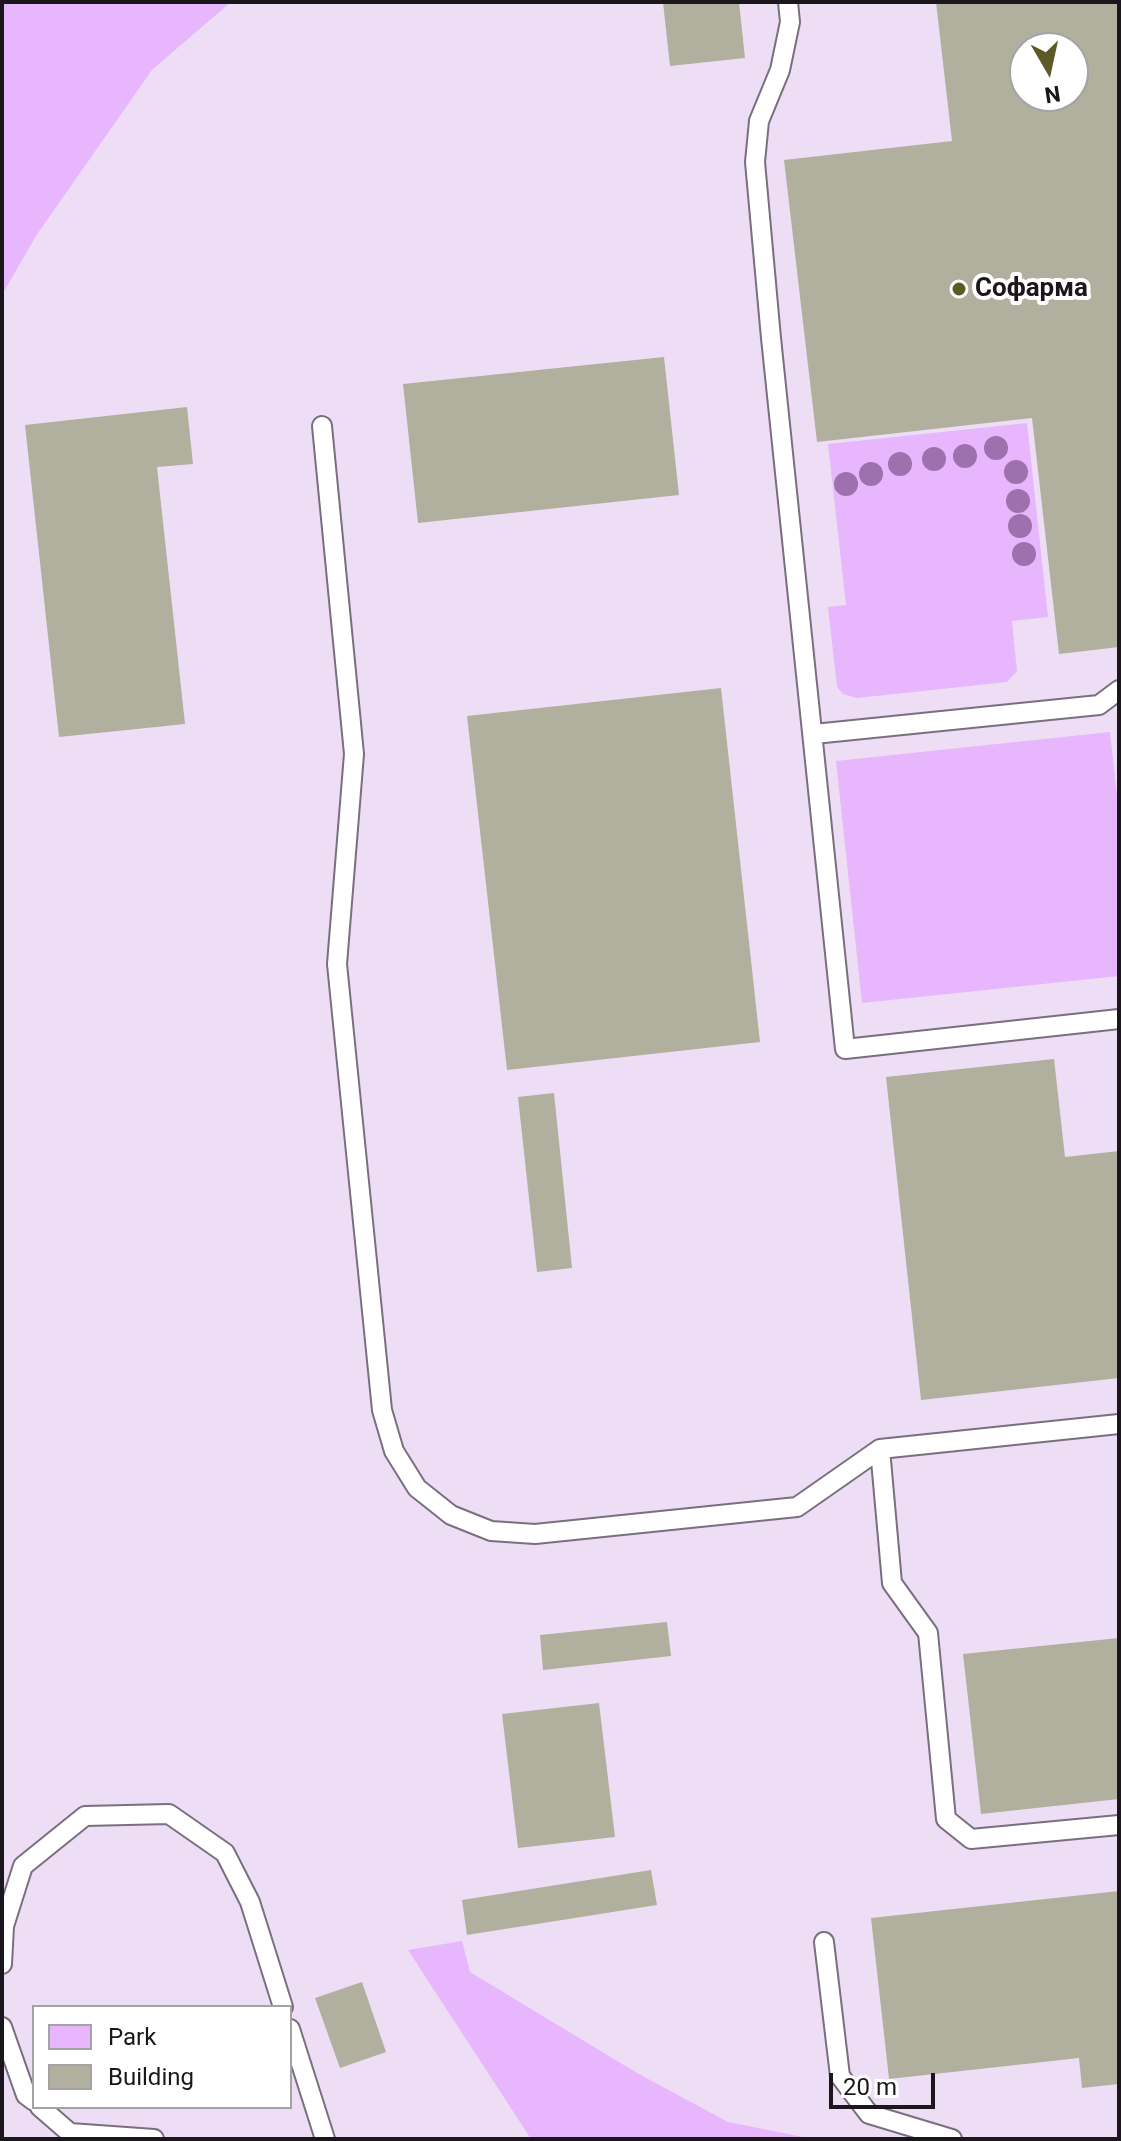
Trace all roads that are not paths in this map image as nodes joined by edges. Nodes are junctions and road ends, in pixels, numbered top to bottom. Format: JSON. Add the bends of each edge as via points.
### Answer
{"nodes":[{"id":1,"x":788,"y":2,"type":"edge"},
{"id":2,"x":322,"y":426,"type":"dead end"},
{"id":3,"x":1119,"y":690,"type":"edge"},
{"id":4,"x":814,"y":734,"type":"junction"},
{"id":5,"x":1119,"y":1019,"type":"edge"},
{"id":6,"x":1119,"y":1424,"type":"edge"},
{"id":7,"x":880,"y":1449,"type":"junction"},
{"id":8,"x":1119,"y":1825,"type":"edge"},
{"id":9,"x":824,"y":1942,"type":"dead end"},
{"id":10,"x":2,"y":1964,"type":"edge"},
{"id":11,"x":282,"y":2005,"type":"edge"},
{"id":12,"x":2,"y":2027,"type":"edge"},
{"id":13,"x":292,"y":2035,"type":"edge"},
{"id":14,"x":32,"y":2100,"type":"edge"},
{"id":15,"x":42,"y":2109,"type":"edge"},
{"id":16,"x":154,"y":2139,"type":"edge"},
{"id":17,"x":325,"y":2139,"type":"edge"},
{"id":18,"x":952,"y":2139,"type":"edge"}],
"edges":[{"from":1,"to":4,"type":"lane","via":[[790,22],[780,70],[759,121],[755,162]]},
{"from":2,"to":7,"type":"lane","via":[[354,754],[337,964],[382,1410],[394,1451],[417,1488],[451,1515],[491,1531],[535,1534],[797,1507]]},
{"from":3,"to":4,"type":"lane","via":[[1099,705]]},
{"from":4,"to":5,"type":"lane","via":[[845,1049]]},
{"from":6,"to":7,"type":"lane"},
{"from":7,"to":8,"type":"lane","via":[[892,1583],[928,1633],[946,1819],[971,1839]]},
{"from":9,"to":18,"type":"lane","via":[[840,2076],[869,2114]]},
{"from":10,"to":11,"type":"lane","via":[[4,1926],[23,1866],[85,1816],[169,1814],[225,1853],[250,1902]]},
{"from":12,"to":14,"type":"lane"},
{"from":13,"to":17,"type":"lane"},
{"from":15,"to":16,"type":"lane","via":[[70,2133]]}]}
